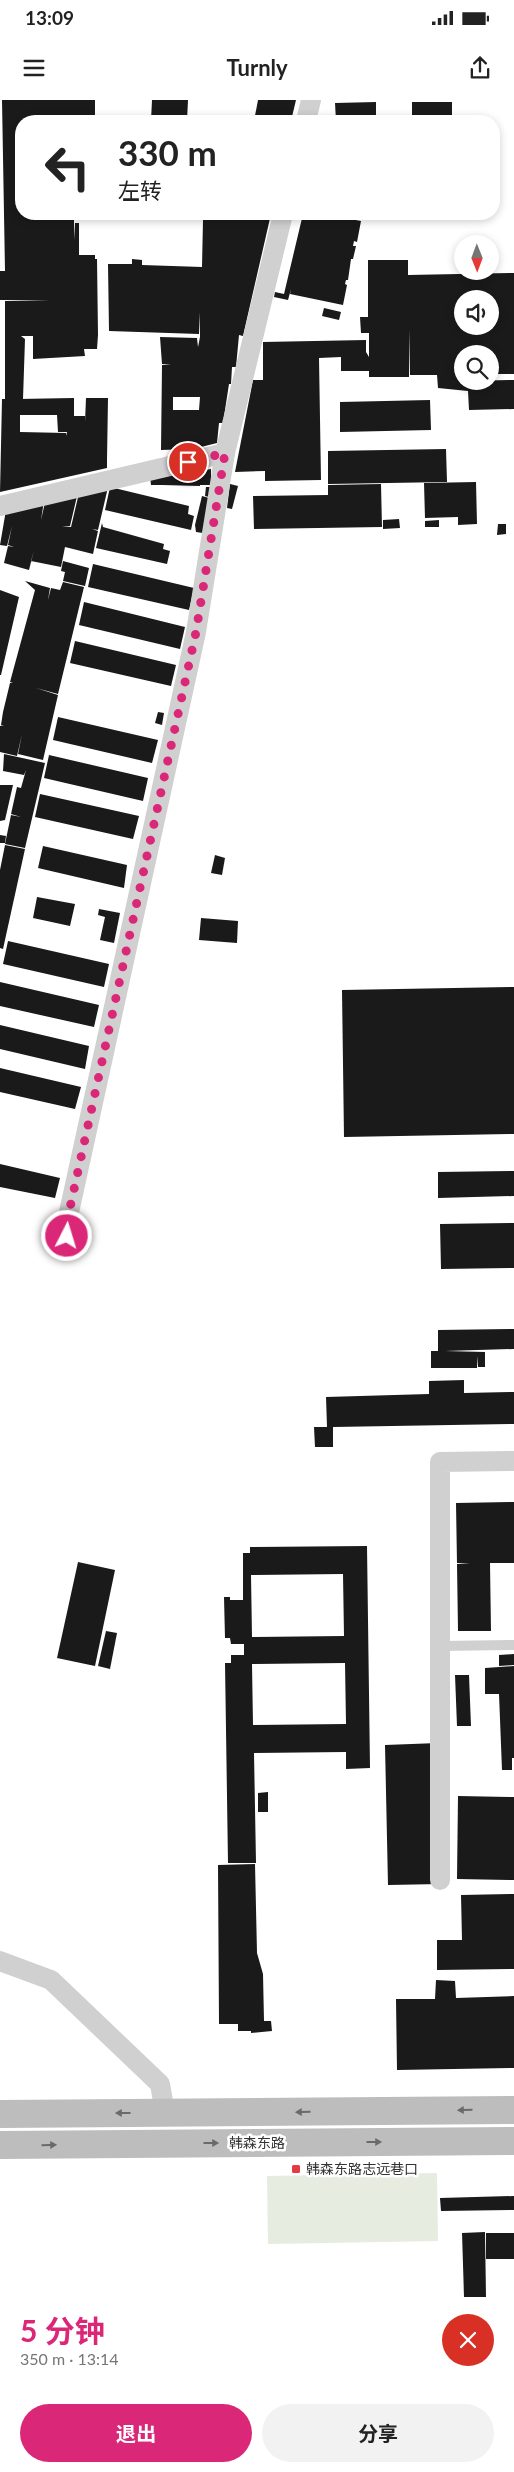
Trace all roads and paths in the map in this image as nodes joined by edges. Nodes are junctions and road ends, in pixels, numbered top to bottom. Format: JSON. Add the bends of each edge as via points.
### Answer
{"nodes":[{"id":1,"x":311,"y":100,"type":"edge"},
{"id":2,"x":307,"y":115,"type":"edge"},
{"id":3,"x":282,"y":220,"type":"edge"},
{"id":4,"x":225,"y":453,"type":"junction"},
{"id":5,"x":0,"y":506,"type":"edge"},
{"id":6,"x":67,"y":1236,"type":"dead end"},
{"id":7,"x":514,"y":1461,"type":"edge"},
{"id":8,"x":514,"y":1645,"type":"edge"},
{"id":9,"x":440,"y":1646,"type":"junction"},
{"id":10,"x":440,"y":1880,"type":"dead end"},
{"id":11,"x":0,"y":1961,"type":"edge"},
{"id":12,"x":514,"y":2110,"type":"edge"},
{"id":13,"x":165,"y":2113,"type":"junction"},
{"id":14,"x":0,"y":2114,"type":"edge"},
{"id":15,"x":514,"y":2141,"type":"edge"},
{"id":16,"x":0,"y":2145,"type":"edge"}],
"edges":[{"from":1,"to":2,"type":"street"},
{"from":3,"to":4,"type":"street"},
{"from":4,"to":5,"type":"street"},
{"from":4,"to":6,"type":"street","via":[[196,632],[66,1226]]},
{"from":7,"to":9,"type":"street","via":[[440,1462]]},
{"from":8,"to":9,"type":"lane"},
{"from":9,"to":10,"type":"street"},
{"from":11,"to":13,"type":"street","via":[[52,1980],[160,2084]]},
{"from":12,"to":13,"type":"main road","one_way":true},
{"from":13,"to":14,"type":"main road","one_way":true},
{"from":16,"to":15,"type":"main road","name":"韩森东路","one_way":true}]}
